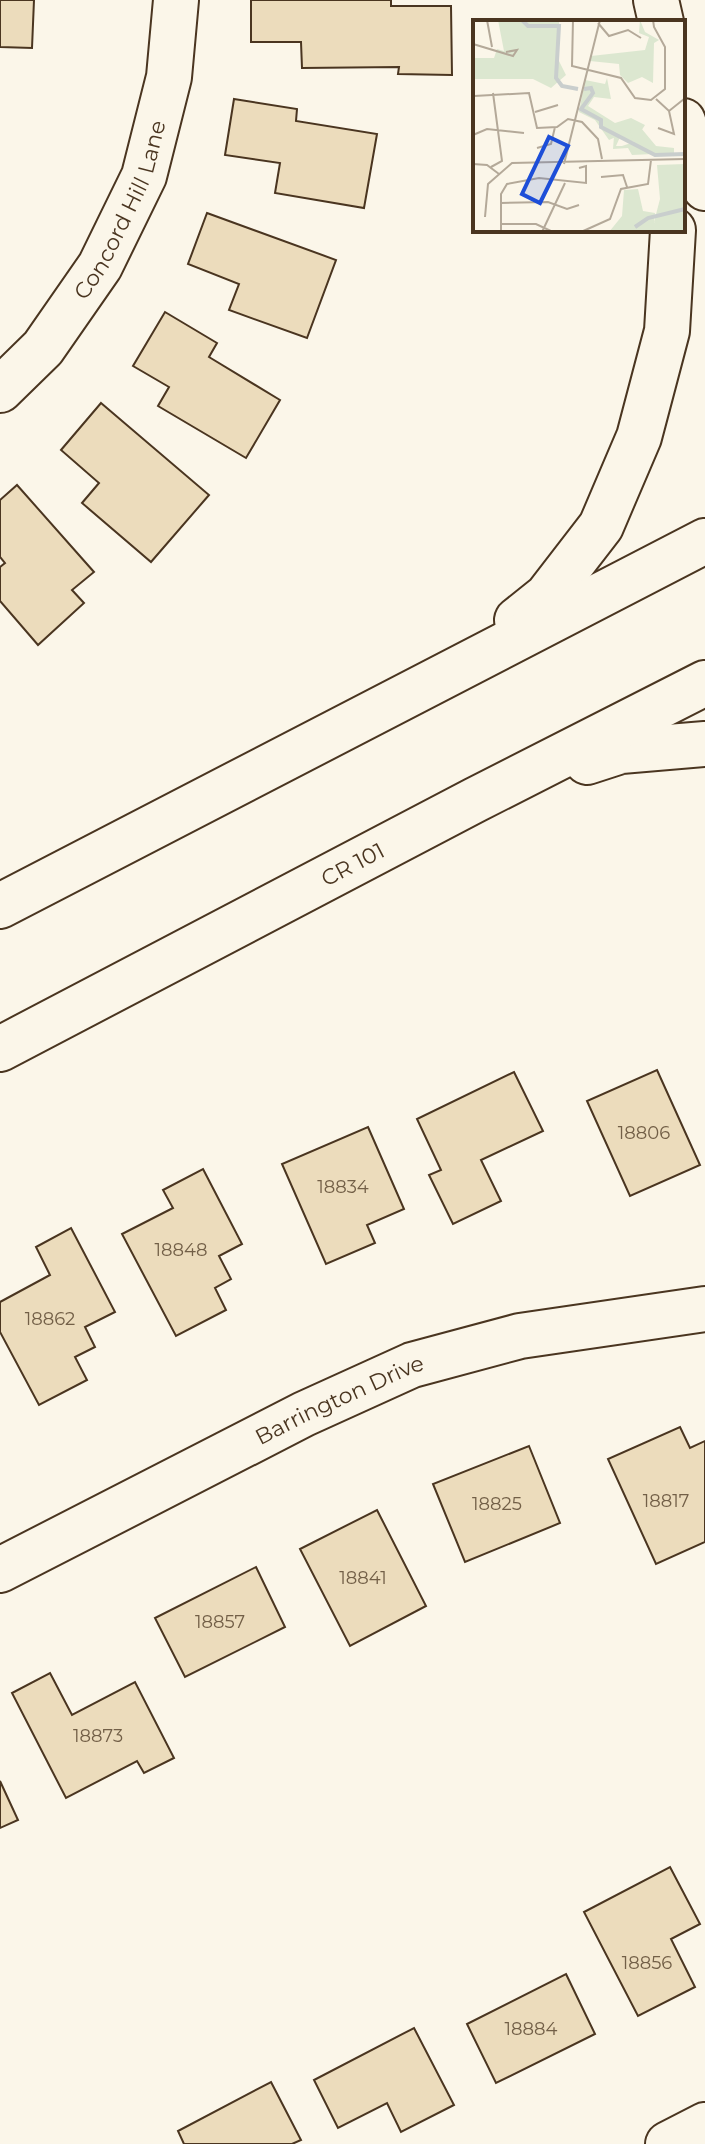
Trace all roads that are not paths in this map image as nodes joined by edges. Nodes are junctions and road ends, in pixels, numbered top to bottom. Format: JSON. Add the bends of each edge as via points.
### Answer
{"nodes":[{"id":1,"x":176,"y":0,"type":"edge"},
{"id":2,"x":656,"y":0,"type":"edge"},
{"id":3,"x":661,"y":20,"type":"edge"},
{"id":4,"x":685,"y":122,"type":"edge"},
{"id":5,"x":685,"y":125,"type":"edge"},
{"id":6,"x":705,"y":157,"type":"edge"},
{"id":7,"x":705,"y":188,"type":"edge"},
{"id":8,"x":673,"y":232,"type":"edge"},
{"id":9,"x":0,"y":390,"type":"edge"},
{"id":10,"x":705,"y":541,"type":"edge"},
{"id":11,"x":459,"y":667,"type":"junction"},
{"id":12,"x":705,"y":683,"type":"edge"},
{"id":13,"x":705,"y":744,"type":"edge"},
{"id":14,"x":475,"y":800,"type":"junction"},
{"id":15,"x":0,"y":906,"type":"edge"},
{"id":16,"x":0,"y":1049,"type":"edge"},
{"id":17,"x":705,"y":1309,"type":"edge"},
{"id":18,"x":0,"y":1570,"type":"edge"},
{"id":19,"x":705,"y":2125,"type":"edge"},
{"id":20,"x":668,"y":2144,"type":"edge"}],
"edges":[{"from":1,"to":9,"type":"main road","name":"Concord Hill Lane","via":[[169,77],[144,176],[100,266],[43,348]]},
{"from":2,"to":3,"type":"main road"},
{"from":4,"to":6,"type":"main road"},
{"from":5,"to":7,"type":"main road"},
{"from":8,"to":11,"type":"main road","via":[[667,331],[639,437],[601,526],[547,596]]},
{"from":10,"to":11,"type":"main road"},
{"from":11,"to":15,"type":"main road"},
{"from":12,"to":14,"type":"main road","name":"CR 101","number":"CR 101"},
{"from":13,"to":14,"type":"main road","via":[[621,751]]},
{"from":14,"to":16,"type":"main road","name":"CR 101","number":"CR 101"},
{"from":17,"to":18,"type":"main road","name":"Barrington Drive","via":[[520,1336],[412,1365],[304,1414]]},
{"from":19,"to":20,"type":"main road"}]}
